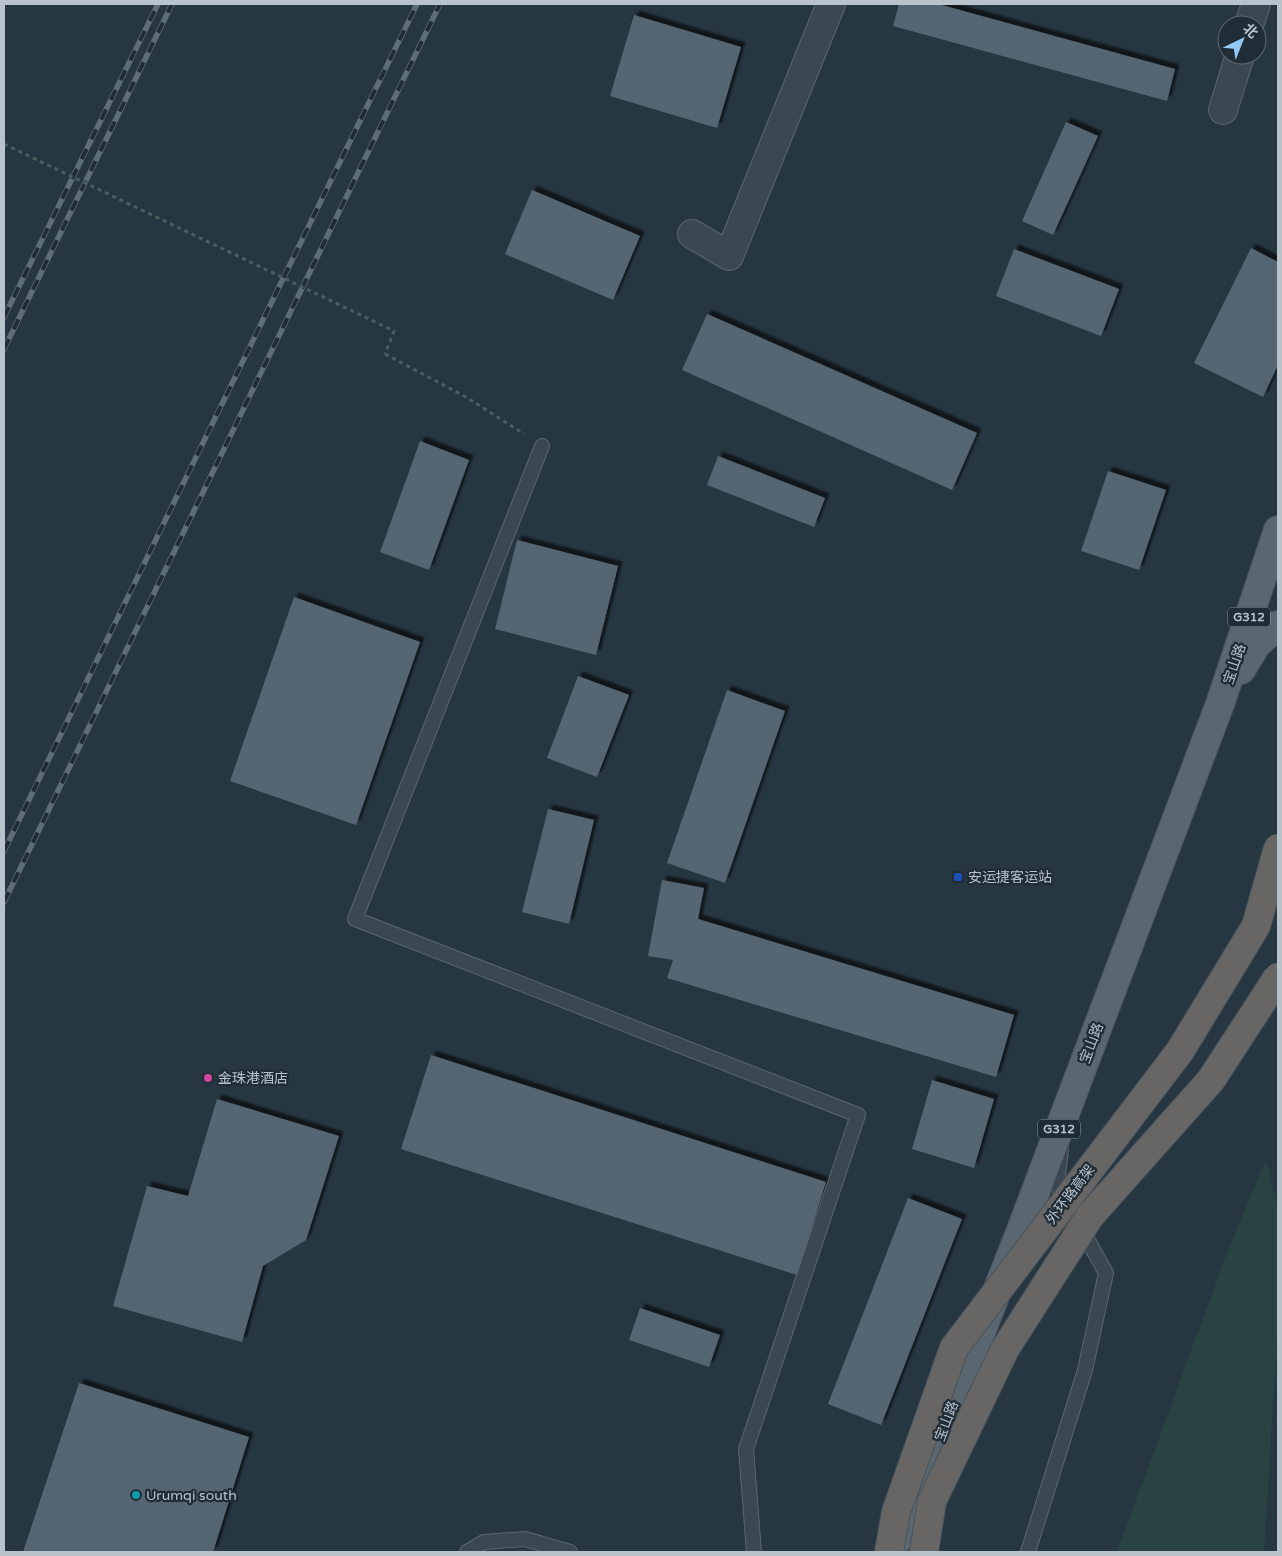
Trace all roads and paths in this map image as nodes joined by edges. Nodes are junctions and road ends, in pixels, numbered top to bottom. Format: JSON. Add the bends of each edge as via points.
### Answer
{"nodes":[{"id":1,"x":831,"y":4,"type":"edge"},
{"id":2,"x":1237,"y":65,"type":"edge"},
{"id":3,"x":1224,"y":110,"type":"dead end"},
{"id":4,"x":4,"y":144,"type":"edge"},
{"id":5,"x":692,"y":234,"type":"dead end"},
{"id":6,"x":542,"y":446,"type":"joint"},
{"id":7,"x":1278,"y":530,"type":"edge"},
{"id":8,"x":1278,"y":625,"type":"edge"},
{"id":9,"x":1220,"y":704,"type":"junction"},
{"id":10,"x":1278,"y":848,"type":"edge"},
{"id":11,"x":1278,"y":977,"type":"edge"},
{"id":12,"x":1067,"y":1107,"type":"junction"},
{"id":13,"x":467,"y":1552,"type":"edge"},
{"id":14,"x":570,"y":1552,"type":"edge"},
{"id":15,"x":754,"y":1552,"type":"edge"},
{"id":16,"x":889,"y":1552,"type":"edge"},
{"id":17,"x":894,"y":1552,"type":"edge"},
{"id":18,"x":924,"y":1552,"type":"edge"},
{"id":19,"x":1028,"y":1552,"type":"edge"}],
"edges":[{"from":1,"to":5,"type":"street","via":[[729,256]]},
{"from":2,"to":3,"type":"street"},
{"from":4,"to":6,"type":"path","bridge":true,"via":[[394,331],[385,354],[466,397]]},
{"from":6,"to":15,"type":"lane","via":[[355,919],[858,1115],[746,1449]]},
{"from":7,"to":9,"type":"main road","name":"宝山路","number":"G312"},
{"from":8,"to":9,"type":"main road","via":[[1257,644]]},
{"from":9,"to":12,"type":"main road","name":"宝山路","number":"G312"},
{"from":10,"to":16,"type":"highway","name":"外环路高架","bridge":true,"via":[[1256,926],[1180,1051],[954,1348],[896,1512]]},
{"from":11,"to":18,"type":"highway","bridge":true,"via":[[1211,1080],[1090,1216],[1005,1349],[932,1501]]},
{"from":12,"to":17,"type":"main road","name":"宝山路","number":"G312"},
{"from":12,"to":19,"type":"lane","via":[[1057,1185],[1106,1273],[1085,1370]]},
{"from":13,"to":14,"type":"lane","via":[[484,1542],[525,1539]]}]}
